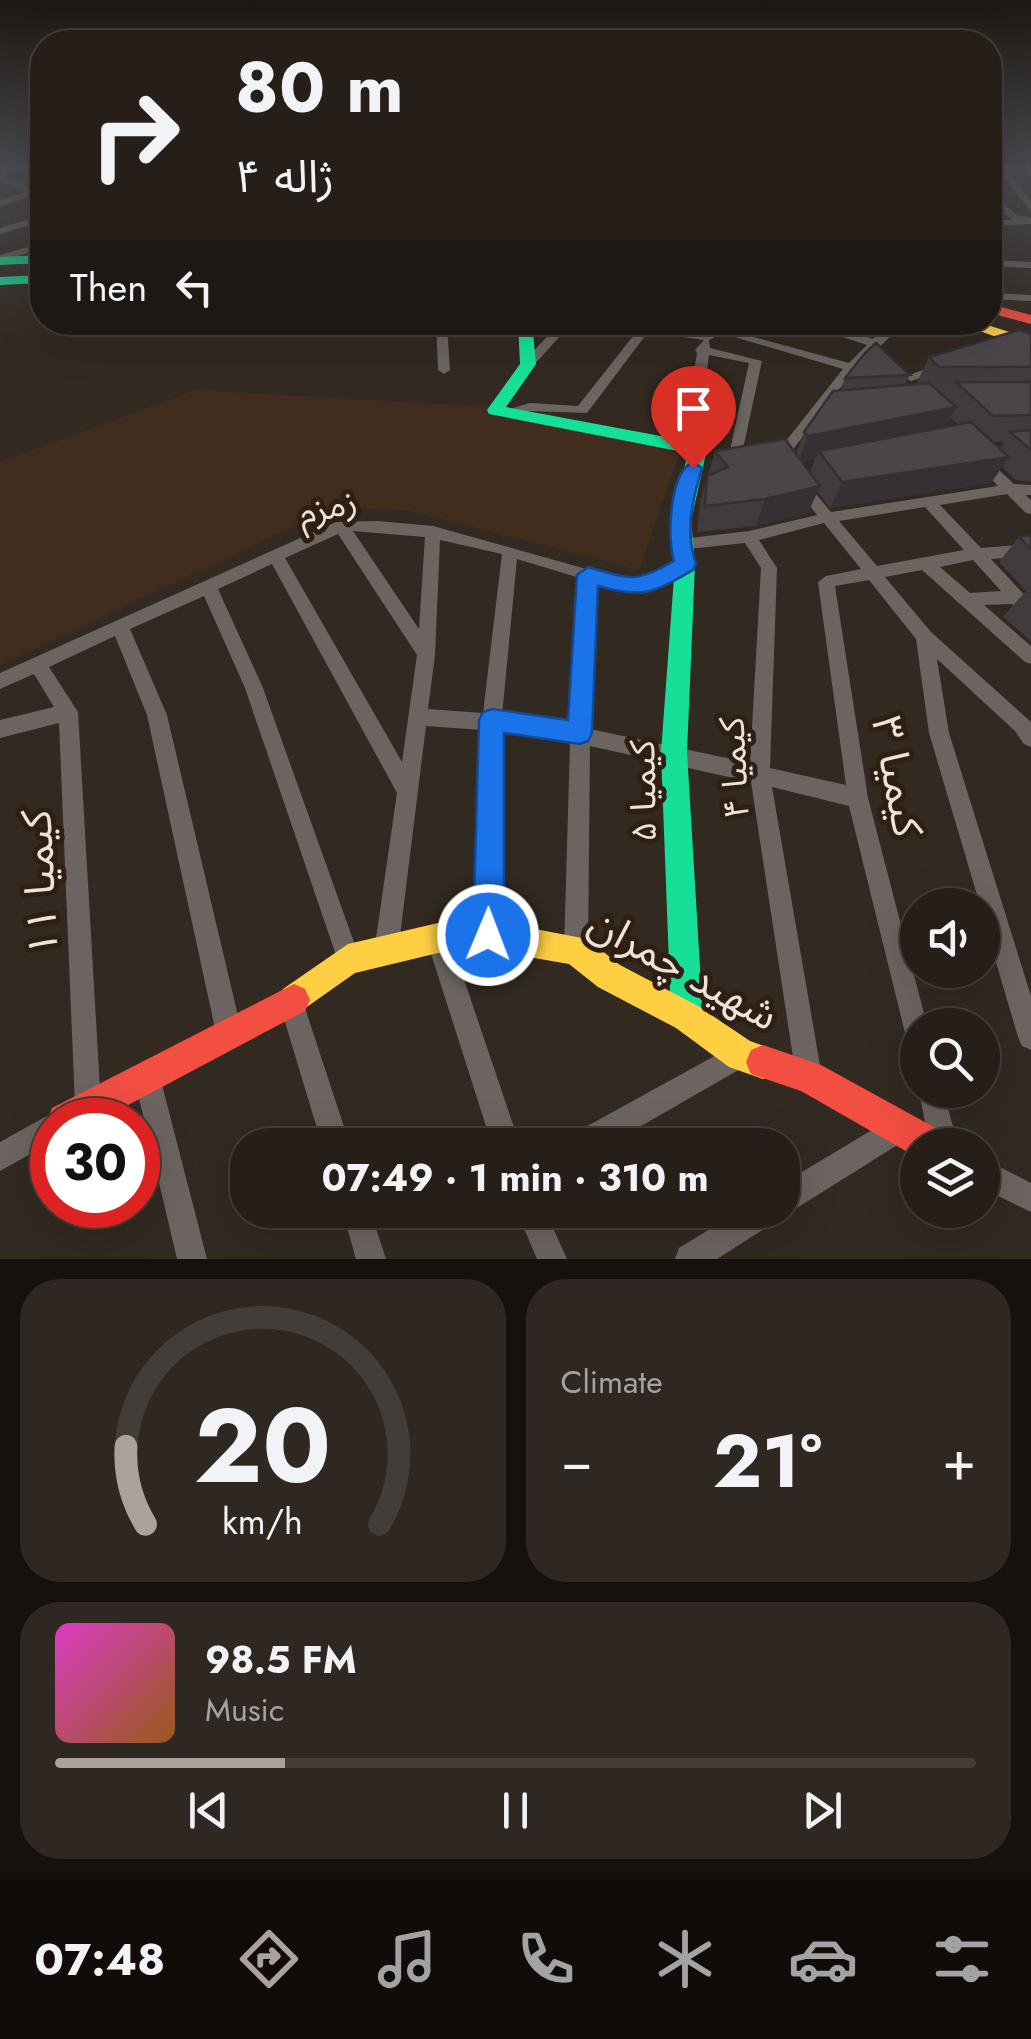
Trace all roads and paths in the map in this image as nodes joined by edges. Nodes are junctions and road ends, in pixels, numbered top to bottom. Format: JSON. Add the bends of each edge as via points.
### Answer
{"nodes":[{"id":1,"x":30,"y":251,"type":"edge"},
{"id":2,"x":0,"y":262,"type":"edge"},
{"id":3,"x":30,"y":263,"type":"edge"},
{"id":4,"x":1002,"y":266,"type":"edge"},
{"id":5,"x":1029,"y":269,"type":"edge"},
{"id":6,"x":30,"y":280,"type":"edge"},
{"id":7,"x":0,"y":281,"type":"edge"},
{"id":8,"x":1002,"y":297,"type":"edge"},
{"id":9,"x":1031,"y":298,"type":"edge"},
{"id":10,"x":1002,"y":316,"type":"edge"},
{"id":11,"x":1002,"y":323,"type":"edge"},
{"id":12,"x":1002,"y":329,"type":"edge"},
{"id":13,"x":1029,"y":334,"type":"edge"},
{"id":14,"x":442,"y":335,"type":"edge"},
{"id":15,"x":526,"y":335,"type":"edge"},
{"id":16,"x":556,"y":335,"type":"edge"},
{"id":17,"x":640,"y":335,"type":"edge"},
{"id":18,"x":711,"y":335,"type":"edge"},
{"id":19,"x":838,"y":335,"type":"edge"},
{"id":20,"x":884,"y":335,"type":"edge"},
{"id":21,"x":871,"y":347,"type":"junction"},
{"id":22,"x":990,"y":352,"type":"edge"},
{"id":23,"x":962,"y":360,"type":"edge"},
{"id":24,"x":882,"y":363,"type":"edge"},
{"id":25,"x":528,"y":364,"type":"junction"},
{"id":26,"x":850,"y":367,"type":"junction"},
{"id":27,"x":444,"y":370,"type":"dead end"},
{"id":28,"x":894,"y":376,"type":"edge"},
{"id":29,"x":695,"y":406,"type":"dead end"},
{"id":30,"x":816,"y":406,"type":"junction"},
{"id":31,"x":834,"y":406,"type":"edge"},
{"id":32,"x":501,"y":411,"type":"junction"},
{"id":33,"x":1000,"y":450,"type":"edge"},
{"id":34,"x":736,"y":463,"type":"junction"},
{"id":35,"x":810,"y":468,"type":"edge"},
{"id":36,"x":792,"y":472,"type":"junction"},
{"id":37,"x":1010,"y":489,"type":"junction"},
{"id":38,"x":1031,"y":490,"type":"edge"},
{"id":39,"x":930,"y":504,"type":"junction"},
{"id":40,"x":1031,"y":510,"type":"edge"},
{"id":41,"x":824,"y":518,"type":"junction"},
{"id":42,"x":341,"y":526,"type":"junction"},
{"id":43,"x":433,"y":532,"type":"junction"},
{"id":44,"x":749,"y":536,"type":"junction"},
{"id":45,"x":1031,"y":550,"type":"edge"},
{"id":46,"x":510,"y":553,"type":"junction"},
{"id":47,"x":275,"y":554,"type":"junction"},
{"id":48,"x":682,"y":554,"type":"junction"},
{"id":49,"x":976,"y":554,"type":"junction"},
{"id":50,"x":926,"y":564,"type":"junction"},
{"id":51,"x":870,"y":574,"type":"junction"},
{"id":52,"x":588,"y":575,"type":"junction"},
{"id":53,"x":208,"y":586,"type":"junction"},
{"id":54,"x":1014,"y":597,"type":"junction"},
{"id":55,"x":966,"y":600,"type":"junction"},
{"id":56,"x":1031,"y":613,"type":"edge"},
{"id":57,"x":120,"y":626,"type":"junction"},
{"id":58,"x":925,"y":637,"type":"junction"},
{"id":59,"x":426,"y":655,"type":"junction"},
{"id":60,"x":1031,"y":657,"type":"edge"},
{"id":61,"x":36,"y":664,"type":"junction"},
{"id":62,"x":0,"y":681,"type":"edge"},
{"id":63,"x":68,"y":712,"type":"junction"},
{"id":64,"x":418,"y":717,"type":"junction"},
{"id":65,"x":492,"y":720,"type":"junction"},
{"id":66,"x":0,"y":729,"type":"edge"},
{"id":67,"x":580,"y":733,"type":"junction"},
{"id":68,"x":1031,"y":738,"type":"edge"},
{"id":69,"x":674,"y":752,"type":"junction"},
{"id":70,"x":760,"y":775,"type":"junction"},
{"id":71,"x":409,"y":795,"type":"junction"},
{"id":72,"x":858,"y":798,"type":"junction"},
{"id":73,"x":488,"y":935,"type":"junction"},
{"id":74,"x":438,"y":938,"type":"junction"},
{"id":75,"x":576,"y":950,"type":"junction"},
{"id":76,"x":386,"y":952,"type":"junction"},
{"id":77,"x":348,"y":959,"type":"junction"},
{"id":78,"x":292,"y":1002,"type":"junction"},
{"id":79,"x":910,"y":1008,"type":"edge"},
{"id":80,"x":687,"y":1017,"type":"junction"},
{"id":81,"x":229,"y":1033,"type":"junction"},
{"id":82,"x":1031,"y":1037,"type":"edge"},
{"id":83,"x":740,"y":1055,"type":"junction"},
{"id":84,"x":808,"y":1076,"type":"junction"},
{"id":85,"x":147,"y":1077,"type":"junction"},
{"id":86,"x":88,"y":1098,"type":"edge"},
{"id":87,"x":104,"y":1098,"type":"edge"},
{"id":88,"x":331,"y":1128,"type":"edge"},
{"id":89,"x":500,"y":1128,"type":"edge"},
{"id":90,"x":611,"y":1128,"type":"edge"},
{"id":91,"x":896,"y":1129,"type":"junction"},
{"id":92,"x":900,"y":1131,"type":"edge"},
{"id":93,"x":30,"y":1140,"type":"edge"},
{"id":94,"x":0,"y":1157,"type":"edge"},
{"id":95,"x":1000,"y":1182,"type":"edge"},
{"id":96,"x":800,"y":1190,"type":"edge"},
{"id":97,"x":1031,"y":1198,"type":"edge"},
{"id":98,"x":362,"y":1228,"type":"edge"},
{"id":99,"x":538,"y":1228,"type":"edge"},
{"id":100,"x":739,"y":1228,"type":"edge"},
{"id":101,"x":189,"y":1257,"type":"edge"},
{"id":102,"x":371,"y":1259,"type":"edge"},
{"id":103,"x":552,"y":1259,"type":"edge"},
{"id":104,"x":690,"y":1259,"type":"edge"}],
"edges":[{"from":1,"to":2,"type":"street"},
{"from":2,"to":3,"type":"street"},
{"from":4,"to":5,"type":"street"},
{"from":6,"to":7,"type":"street"},
{"from":8,"to":9,"type":"street"},
{"from":10,"to":13,"type":"street"},
{"from":11,"to":13,"type":"street"},
{"from":12,"to":13,"type":"street"},
{"from":13,"to":22,"type":"street"},
{"from":14,"to":27,"type":"street"},
{"from":15,"to":25,"type":"street"},
{"from":16,"to":25,"type":"street"},
{"from":17,"to":32,"type":"street","via":[[582,410]]},
{"from":18,"to":26,"type":"street"},
{"from":18,"to":29,"type":"street"},
{"from":18,"to":34,"type":"street","via":[[756,361]]},
{"from":19,"to":21,"type":"street"},
{"from":20,"to":21,"type":"street"},
{"from":21,"to":24,"type":"street"},
{"from":21,"to":26,"type":"street"},
{"from":23,"to":28,"type":"street","via":[[909,383]]},
{"from":25,"to":32,"type":"street"},
{"from":26,"to":30,"type":"street"},
{"from":30,"to":31,"type":"street"},
{"from":30,"to":34,"type":"street"},
{"from":32,"to":34,"type":"street","via":[[698,449]]},
{"from":33,"to":37,"type":"street","via":[[970,450]]},
{"from":34,"to":36,"type":"street"},
{"from":34,"to":48,"type":"street","name":"کیمیا ۵","via":[[684,494]]},
{"from":35,"to":36,"type":"street"},
{"from":36,"to":41,"type":"street"},
{"from":37,"to":38,"type":"street"},
{"from":37,"to":39,"type":"street"},
{"from":37,"to":40,"type":"street"},
{"from":39,"to":41,"type":"street"},
{"from":39,"to":49,"type":"street"},
{"from":41,"to":44,"type":"street"},
{"from":41,"to":51,"type":"street"},
{"from":42,"to":43,"type":"street","name":"زمزم"},
{"from":42,"to":47,"type":"street","name":"زمزم"},
{"from":42,"to":59,"type":"street"},
{"from":43,"to":46,"type":"street","name":"زمزم"},
{"from":43,"to":59,"type":"street"},
{"from":44,"to":48,"type":"street"},
{"from":44,"to":70,"type":"street","name":"کیمیا ۴","via":[[769,568]]},
{"from":45,"to":49,"type":"street"},
{"from":46,"to":52,"type":"street","name":"زمزم"},
{"from":46,"to":65,"type":"street"},
{"from":47,"to":53,"type":"street","name":"زمزم"},
{"from":47,"to":71,"type":"street"},
{"from":48,"to":52,"type":"street","name":"زمزم","via":[[647,586]]},
{"from":48,"to":69,"type":"street","name":"کیمیا ۵"},
{"from":49,"to":50,"type":"street"},
{"from":49,"to":54,"type":"street"},
{"from":50,"to":51,"type":"street"},
{"from":50,"to":55,"type":"street"},
{"from":51,"to":58,"type":"street"},
{"from":51,"to":72,"type":"street","name":"کیمیا ۳","via":[[826,582]]},
{"from":52,"to":67,"type":"street"},
{"from":53,"to":57,"type":"street","name":"زمزم"},
{"from":53,"to":77,"type":"street","via":[[254,688]]},
{"from":54,"to":55,"type":"street"},
{"from":54,"to":56,"type":"street"},
{"from":55,"to":60,"type":"street"},
{"from":57,"to":61,"type":"street","name":"زمزم"},
{"from":57,"to":81,"type":"street","via":[[157,715]]},
{"from":58,"to":68,"type":"street"},
{"from":58,"to":82,"type":"street","via":[[939,733]]},
{"from":59,"to":64,"type":"street"},
{"from":61,"to":62,"type":"street","name":"زمزم"},
{"from":61,"to":63,"type":"street"},
{"from":63,"to":66,"type":"street"},
{"from":63,"to":86,"type":"street","name":"کیمیا ۱۱"},
{"from":64,"to":65,"type":"street"},
{"from":64,"to":71,"type":"street"},
{"from":65,"to":67,"type":"street"},
{"from":65,"to":73,"type":"street"},
{"from":67,"to":69,"type":"street"},
{"from":67,"to":75,"type":"street"},
{"from":69,"to":70,"type":"street"},
{"from":69,"to":80,"type":"street","name":"کیمیا ۵"},
{"from":70,"to":72,"type":"street"},
{"from":70,"to":84,"type":"street","name":"کیمیا ۴"},
{"from":71,"to":76,"type":"street"},
{"from":72,"to":79,"type":"street","name":"کیمیا ۳"},
{"from":73,"to":74,"type":"street","name":"شهید چمران"},
{"from":73,"to":75,"type":"street","name":"شهید چمران"},
{"from":74,"to":76,"type":"street","name":"شهید چمران"},
{"from":74,"to":89,"type":"street"},
{"from":75,"to":80,"type":"street","name":"شهید چمران","via":[[609,976]]},
{"from":76,"to":77,"type":"street","name":"شهید چمران"},
{"from":77,"to":78,"type":"street","name":"شهید چمران"},
{"from":78,"to":81,"type":"street","name":"شهید چمران"},
{"from":78,"to":88,"type":"street"},
{"from":80,"to":83,"type":"street","name":"شهید چمران"},
{"from":81,"to":85,"type":"street","name":"شهید چمران"},
{"from":83,"to":84,"type":"street","name":"شهید چمران"},
{"from":83,"to":90,"type":"street"},
{"from":84,"to":91,"type":"street","name":"شهید چمران"},
{"from":85,"to":87,"type":"street","name":"شهید چمران"},
{"from":85,"to":101,"type":"street"},
{"from":91,"to":92,"type":"street","name":"شهید چمران"},
{"from":91,"to":96,"type":"street"},
{"from":93,"to":94,"type":"street"},
{"from":95,"to":97,"type":"street"},
{"from":98,"to":102,"type":"street"},
{"from":99,"to":103,"type":"street"},
{"from":100,"to":104,"type":"street"}]}
